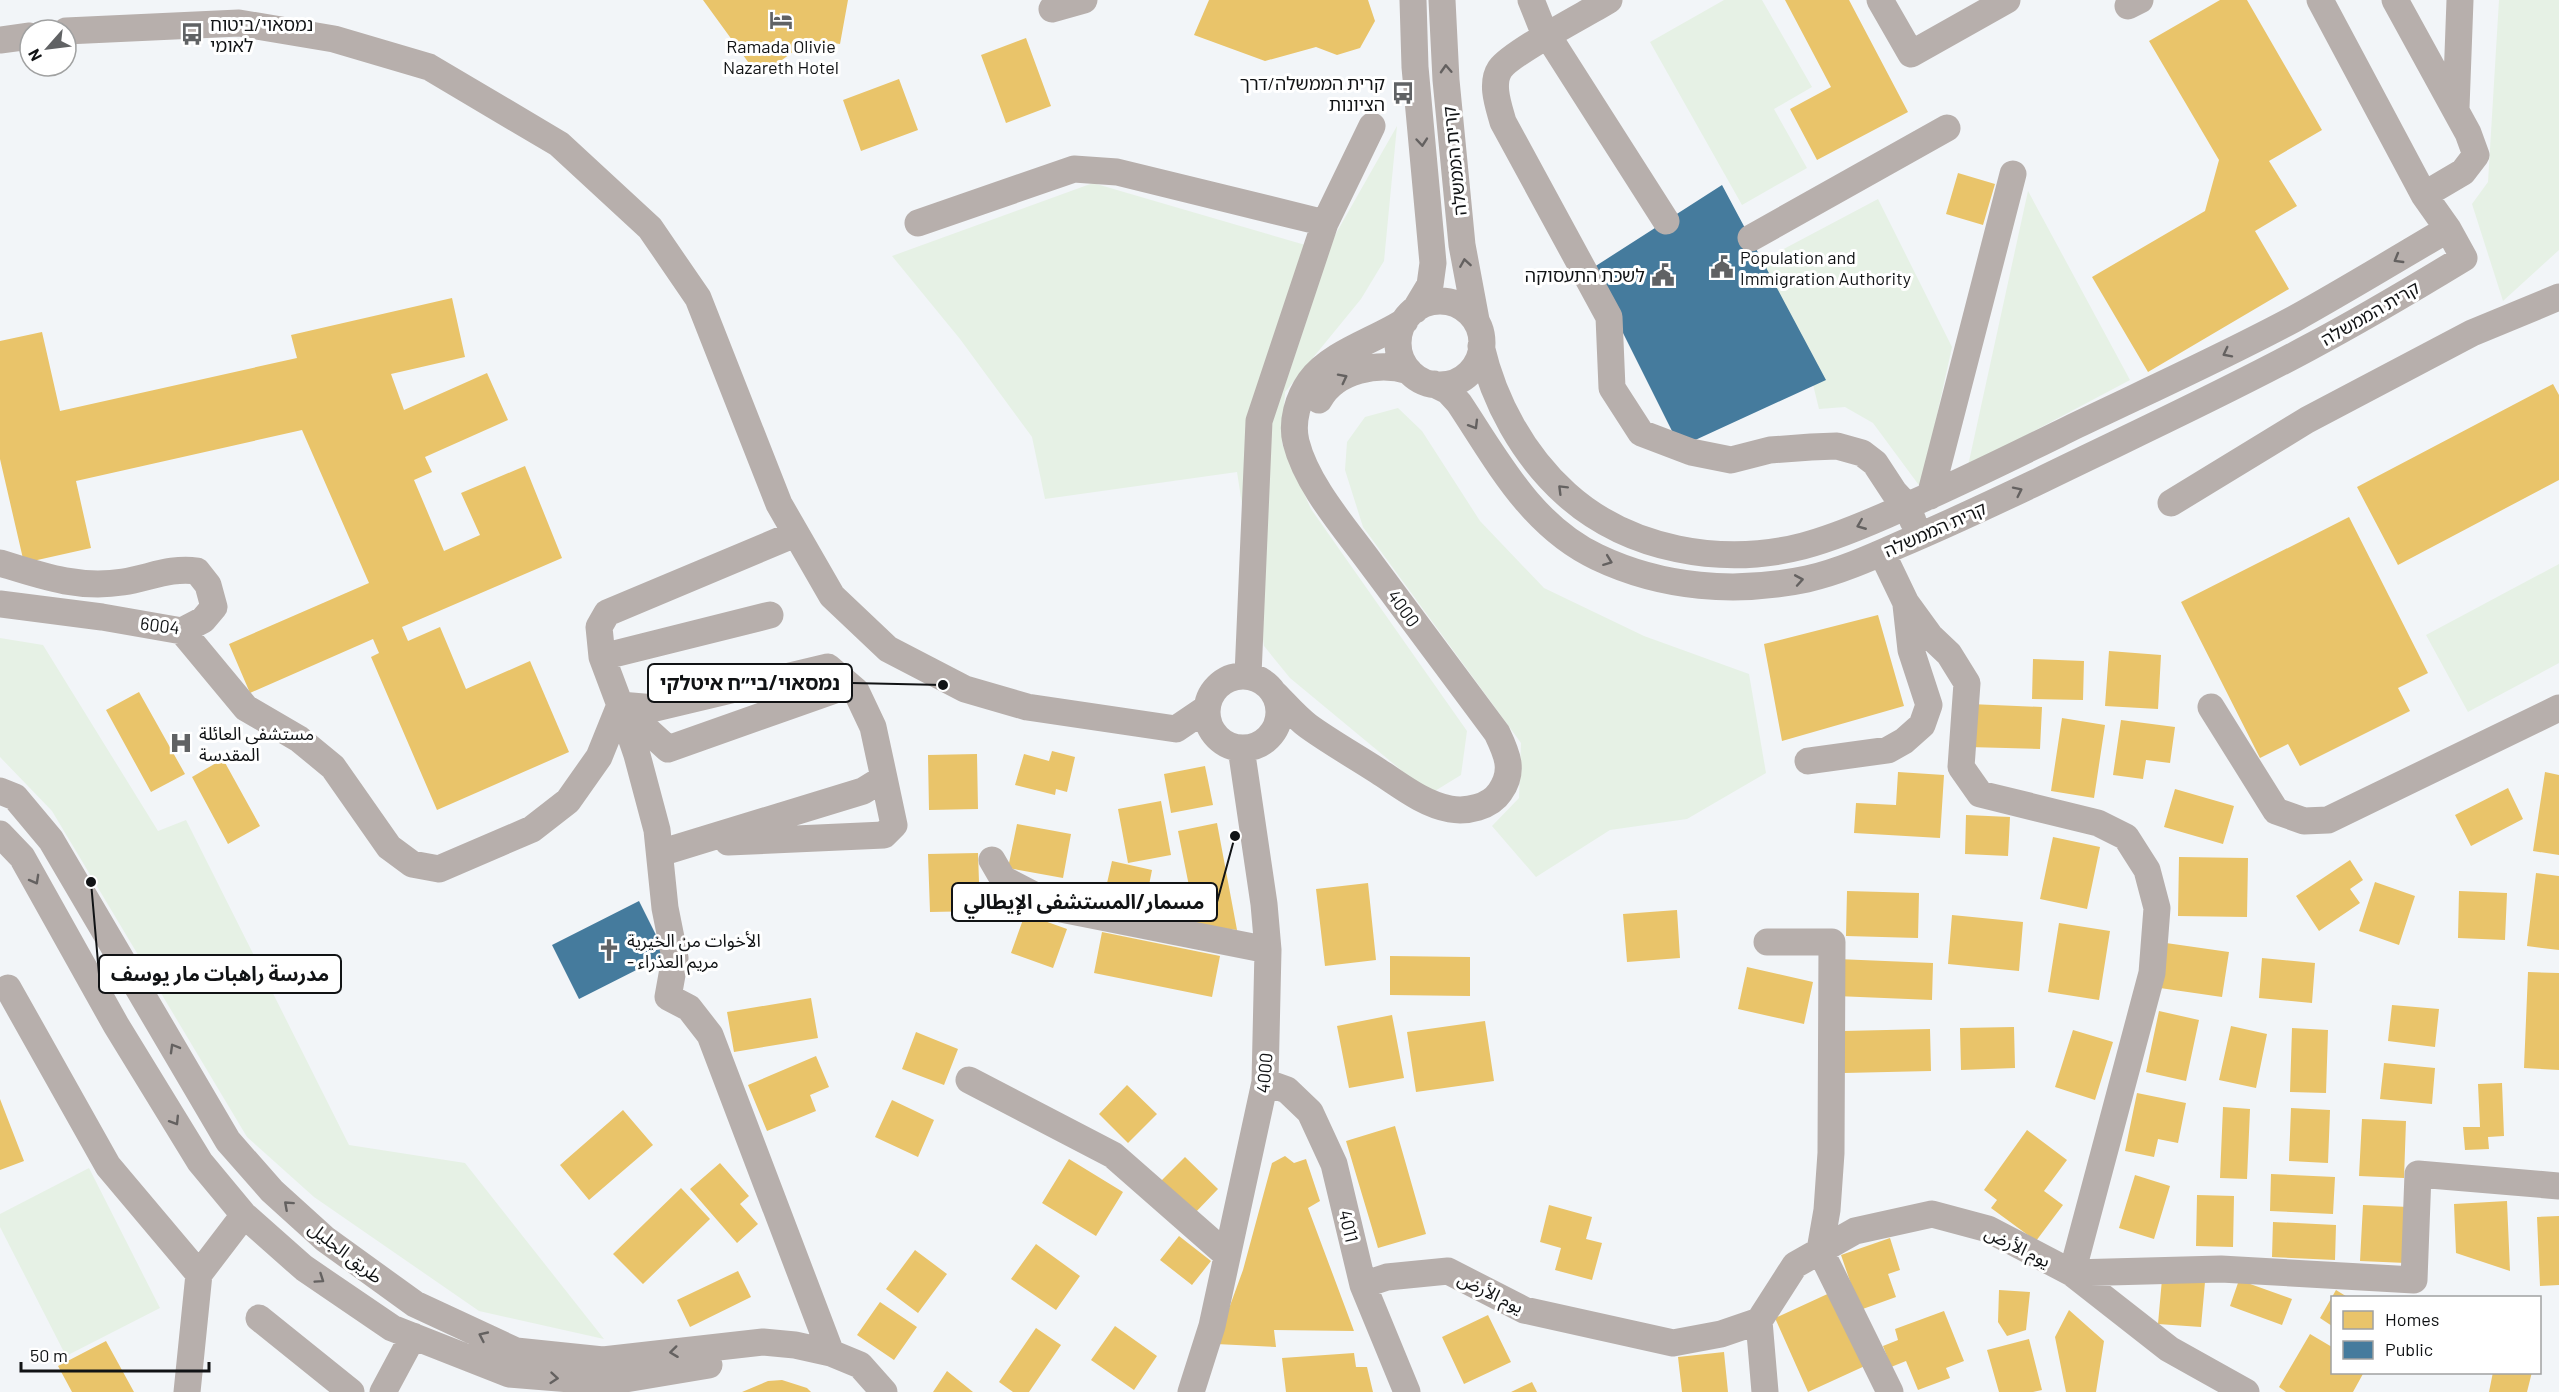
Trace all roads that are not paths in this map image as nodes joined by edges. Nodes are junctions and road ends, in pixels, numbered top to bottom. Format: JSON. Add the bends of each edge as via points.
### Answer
{"nodes":[{"id":1,"x":1084,"y":0,"type":"edge"},
{"id":2,"x":1413,"y":0,"type":"edge"},
{"id":3,"x":1442,"y":0,"type":"edge"},
{"id":4,"x":1531,"y":0,"type":"edge"},
{"id":5,"x":1609,"y":0,"type":"edge"},
{"id":6,"x":1880,"y":0,"type":"edge"},
{"id":7,"x":2007,"y":0,"type":"edge"},
{"id":8,"x":2320,"y":0,"type":"edge"},
{"id":9,"x":2395,"y":0,"type":"edge"},
{"id":10,"x":2460,"y":0,"type":"edge"},
{"id":11,"x":1052,"y":9,"type":"dead end"},
{"id":12,"x":78,"y":30,"type":"edge"},
{"id":13,"x":1548,"y":36,"type":"junction"},
{"id":14,"x":18,"y":38,"type":"edge"},
{"id":15,"x":0,"y":40,"type":"edge"},
{"id":16,"x":2456,"y":109,"type":"junction"},
{"id":17,"x":1372,"y":126,"type":"dead end"},
{"id":18,"x":1947,"y":128,"type":"dead end"},
{"id":19,"x":2013,"y":174,"type":"dead end"},
{"id":20,"x":2424,"y":195,"type":"junction"},
{"id":21,"x":1666,"y":221,"type":"dead end"},
{"id":22,"x":1428,"y":222,"type":"junction"},
{"id":23,"x":918,"y":223,"type":"dead end"},
{"id":24,"x":1324,"y":223,"type":"junction"},
{"id":25,"x":2448,"y":229,"type":"junction"},
{"id":26,"x":1751,"y":238,"type":"dead end"},
{"id":27,"x":2559,"y":297,"type":"edge"},
{"id":28,"x":1410,"y":316,"type":"junction"},
{"id":29,"x":1476,"y":320,"type":"junction"},
{"id":30,"x":1481,"y":346,"type":"junction"},
{"id":31,"x":1356,"y":347,"type":"junction"},
{"id":32,"x":1409,"y":371,"type":"junction"},
{"id":33,"x":1434,"y":384,"type":"junction"},
{"id":34,"x":1918,"y":501,"type":"junction"},
{"id":35,"x":2171,"y":503,"type":"dead end"},
{"id":36,"x":1327,"y":504,"type":"junction"},
{"id":37,"x":795,"y":534,"type":"junction"},
{"id":38,"x":1919,"y":537,"type":"junction"},
{"id":39,"x":1882,"y":553,"type":"junction"},
{"id":40,"x":0,"y":563,"type":"edge"},
{"id":41,"x":1906,"y":603,"type":"junction"},
{"id":42,"x":0,"y":604,"type":"edge"},
{"id":43,"x":770,"y":615,"type":"dead end"},
{"id":44,"x":182,"y":632,"type":"junction"},
{"id":45,"x":602,"y":657,"type":"junction"},
{"id":46,"x":1248,"y":675,"type":"junction"},
{"id":47,"x":849,"y":685,"type":"junction"},
{"id":48,"x":1275,"y":694,"type":"junction"},
{"id":49,"x":620,"y":705,"type":"junction"},
{"id":50,"x":2211,"y":707,"type":"dead end"},
{"id":51,"x":1207,"y":708,"type":"junction"},
{"id":52,"x":2559,"y":708,"type":"edge"},
{"id":53,"x":1273,"y":732,"type":"junction"},
{"id":54,"x":1328,"y":738,"type":"junction"},
{"id":55,"x":1241,"y":748,"type":"junction"},
{"id":56,"x":1808,"y":761,"type":"dead end"},
{"id":57,"x":884,"y":778,"type":"junction"},
{"id":58,"x":0,"y":791,"type":"edge"},
{"id":59,"x":0,"y":834,"type":"edge"},
{"id":60,"x":687,"y":844,"type":"junction"},
{"id":61,"x":660,"y":853,"type":"junction"},
{"id":62,"x":992,"y":860,"type":"dead end"},
{"id":63,"x":1767,"y":942,"type":"dead end"},
{"id":64,"x":1268,"y":950,"type":"junction"},
{"id":65,"x":8,"y":988,"type":"dead end"},
{"id":66,"x":969,"y":1080,"type":"dead end"},
{"id":67,"x":1265,"y":1082,"type":"junction"},
{"id":68,"x":2559,"y":1186,"type":"edge"},
{"id":69,"x":244,"y":1215,"type":"junction"},
{"id":70,"x":1820,"y":1250,"type":"junction"},
{"id":71,"x":1227,"y":1255,"type":"junction"},
{"id":72,"x":2072,"y":1273,"type":"junction"},
{"id":73,"x":199,"y":1274,"type":"junction"},
{"id":74,"x":1363,"y":1285,"type":"junction"},
{"id":75,"x":259,"y":1318,"type":"dead end"},
{"id":76,"x":1759,"y":1322,"type":"junction"},
{"id":77,"x":412,"y":1336,"type":"junction"},
{"id":78,"x":831,"y":1353,"type":"junction"},
{"id":79,"x":187,"y":1392,"type":"edge"},
{"id":80,"x":351,"y":1392,"type":"edge"},
{"id":81,"x":382,"y":1392,"type":"edge"},
{"id":82,"x":865,"y":1392,"type":"edge"},
{"id":83,"x":884,"y":1392,"type":"edge"},
{"id":84,"x":1191,"y":1392,"type":"edge"},
{"id":85,"x":1407,"y":1392,"type":"edge"},
{"id":86,"x":1765,"y":1392,"type":"edge"},
{"id":87,"x":1890,"y":1392,"type":"edge"},
{"id":88,"x":2246,"y":1392,"type":"edge"}],
"edges":[{"from":1,"to":11,"type":"street"},
{"from":2,"to":22,"type":"street","name":"קרית הממשלה","one_way":true},
{"from":29,"to":3,"type":"street","name":"קרית הממשלה","one_way":true,"via":[[1462,245]]},
{"from":4,"to":13,"type":"street"},
{"from":5,"to":13,"type":"street"},
{"from":6,"to":7,"type":"street","via":[[1911,54]]},
{"from":8,"to":20,"type":"street"},
{"from":9,"to":16,"type":"street"},
{"from":10,"to":16,"type":"street"},
{"from":12,"to":37,"type":"street","via":[[239,23],[334,39],[429,67],[559,144],[650,228],[698,298],[779,504]]},
{"from":13,"to":21,"type":"street"},
{"from":13,"to":34,"type":"street","via":[[1500,69],[1495,91],[1503,122],[1609,317],[1612,388],[1641,433],[1691,452],[1731,460],[1770,450],[1837,446],[1862,453],[1875,463],[1894,492]]},
{"from":14,"to":15,"type":"street"},
{"from":16,"to":20,"type":"street","via":[[2476,155],[2463,172]]},
{"from":17,"to":24,"type":"street"},
{"from":18,"to":26,"type":"street"},
{"from":19,"to":34,"type":"street"},
{"from":20,"to":25,"type":"street"},
{"from":22,"to":28,"type":"street","name":"קרית הממשלה","via":[[1430,285]]},
{"from":22,"to":31,"type":"street","via":[[1424,256],[1407,292]]},
{"from":23,"to":24,"type":"street","via":[[1074,169],[1117,172]]},
{"from":24,"to":46,"type":"street","via":[[1259,421]]},
{"from":25,"to":34,"type":"street","name":"קרית הממשלה","one_way":true,"via":[[2294,319]]},
{"from":38,"to":25,"type":"street","name":"קרית הממשלה","one_way":true,"via":[[2246,381],[2464,258]]},
{"from":27,"to":35,"type":"street","via":[[2472,333],[2307,420]]},
{"from":28,"to":29,"type":"street","via":[[1429,302],[1444,301],[1466,309]]},
{"from":28,"to":31,"type":"street","name":"4000"},
{"from":28,"to":32,"type":"street","name":"קרית הממשלה","via":[[1399,340]]},
{"from":29,"to":30,"type":"street","name":"קרית הממשלה"},
{"from":30,"to":33,"type":"street","via":[[1478,362],[1470,373],[1460,380]]},
{"from":34,"to":30,"type":"street","name":"קרית הממשלה","one_way":true,"via":[[1833,536],[1773,551],[1704,553],[1645,540],[1610,527],[1584,510],[1539,465],[1498,401]]},
{"from":31,"to":36,"type":"street","name":"4000","via":[[1322,368],[1310,381],[1294,420],[1295,440],[1303,462]]},
{"from":32,"to":33,"type":"street","name":"קרית הממשלה"},
{"from":36,"to":32,"type":"street","name":"4000","one_way":true,"via":[[1315,479],[1310,455],[1313,411],[1323,393],[1336,380],[1358,371],[1395,366]]},
{"from":33,"to":39,"type":"street","name":"קרית הממשלה","one_way":true,"via":[[1459,402],[1513,486],[1538,513],[1595,556],[1634,572],[1702,586],[1744,587],[1809,578]]},
{"from":34,"to":38,"type":"street"},
{"from":36,"to":54,"type":"street","name":"4000","via":[[1497,733],[1509,770],[1497,796],[1467,811],[1450,809],[1426,801]]},
{"from":37,"to":45,"type":"street","via":[[608,613],[599,627]]},
{"from":37,"to":51,"type":"street","via":[[832,596],[888,649],[965,689],[1027,707],[1176,729]]},
{"from":38,"to":39,"type":"street","name":"קרית הממשלה"},
{"from":39,"to":41,"type":"street"},
{"from":40,"to":44,"type":"street","name":"6004","via":[[66,583],[123,582],[179,568],[197,571],[208,585],[214,607],[203,620]]},
{"from":41,"to":56,"type":"street","via":[[1911,650],[1929,705],[1922,725],[1888,750]]},
{"from":41,"to":72,"type":"street","via":[[1949,654],[1967,683],[1961,767],[1980,794],[2098,823],[2127,837],[2147,870],[2157,908],[2152,973]]},
{"from":42,"to":44,"type":"street","name":"6004"},
{"from":43,"to":45,"type":"street"},
{"from":44,"to":49,"type":"street","via":[[246,708],[299,739],[333,767],[389,847],[412,864],[439,869],[532,829],[568,801],[599,757]]},
{"from":45,"to":49,"type":"street"},
{"from":46,"to":48,"type":"street","name":"4000","via":[[1260,679]]},
{"from":46,"to":51,"type":"street","via":[[1226,679],[1215,688]]},
{"from":47,"to":49,"type":"street","via":[[828,667],[655,708]]},
{"from":47,"to":49,"type":"street","via":[[668,748]]},
{"from":47,"to":57,"type":"street","via":[[873,727]]},
{"from":48,"to":53,"type":"street","via":[[1279,721]]},
{"from":48,"to":54,"type":"street","name":"4000"},
{"from":49,"to":61,"type":"street","via":[[643,776]]},
{"from":50,"to":52,"type":"street","via":[[2276,812],[2304,821],[2328,820]]},
{"from":51,"to":55,"type":"street","via":[[1208,720],[1218,738]]},
{"from":53,"to":54,"type":"street","name":"4000","via":[[1306,731]]},
{"from":53,"to":55,"type":"street","name":"4000","via":[[1258,745]]},
{"from":55,"to":64,"type":"street","name":"4000"},
{"from":57,"to":60,"type":"street","via":[[863,790]]},
{"from":57,"to":60,"type":"street","via":[[894,825],[884,835]]},
{"from":78,"to":58,"type":"street","name":"طريق الجليل","one_way":true,"via":[[795,1344],[763,1342],[603,1360],[516,1351],[415,1304],[325,1239],[272,1191],[228,1141],[51,840],[15,797]]},
{"from":59,"to":69,"type":"street","name":"طريق الجليل","one_way":true,"via":[[22,857],[116,1025],[200,1162]]},
{"from":60,"to":61,"type":"street"},
{"from":61,"to":78,"type":"street","via":[[675,958],[668,997],[689,1008],[710,1035]]},
{"from":62,"to":64,"type":"street","via":[[1003,879],[1061,909]]},
{"from":63,"to":70,"type":"street","via":[[1832,942],[1831,1153]]},
{"from":64,"to":67,"type":"street","name":"4000"},
{"from":65,"to":73,"type":"street","via":[[108,1166]]},
{"from":66,"to":71,"type":"street","via":[[1113,1155]]},
{"from":67,"to":71,"type":"street","name":"4000"},
{"from":67,"to":74,"type":"street","name":"4011","via":[[1287,1090],[1310,1112],[1334,1164]]},
{"from":68,"to":72,"type":"street","via":[[2418,1174],[2414,1280],[2221,1269]]},
{"from":69,"to":73,"type":"street"},
{"from":69,"to":77,"type":"street","name":"طريق الجليل","one_way":true,"via":[[303,1268],[392,1328]]},
{"from":70,"to":72,"type":"street","name":"يوم الأرض","via":[[1855,1231],[1932,1214],[1988,1229]]},
{"from":70,"to":76,"type":"street","name":"يوم الأرض","via":[[1795,1265]]},
{"from":70,"to":87,"type":"street"},
{"from":71,"to":84,"type":"street","name":"4000","via":[[1212,1326]]},
{"from":72,"to":88,"type":"street","name":"يوم الأرض","via":[[2169,1349]]},
{"from":73,"to":79,"type":"street"},
{"from":74,"to":76,"type":"street","name":"يوم الأرض","via":[[1387,1276],[1448,1271],[1524,1310],[1673,1343]]},
{"from":74,"to":85,"type":"street","name":"4011"},
{"from":75,"to":80,"type":"street"},
{"from":76,"to":86,"type":"street"},
{"from":77,"to":81,"type":"street"},
{"from":77,"to":82,"type":"street","name":"طريق الجليل","one_way":true,"via":[[509,1374],[607,1382],[761,1356],[830,1367],[853,1378]]},
{"from":78,"to":83,"type":"street","name":"طريق الجليل","via":[[860,1365]]}]}
